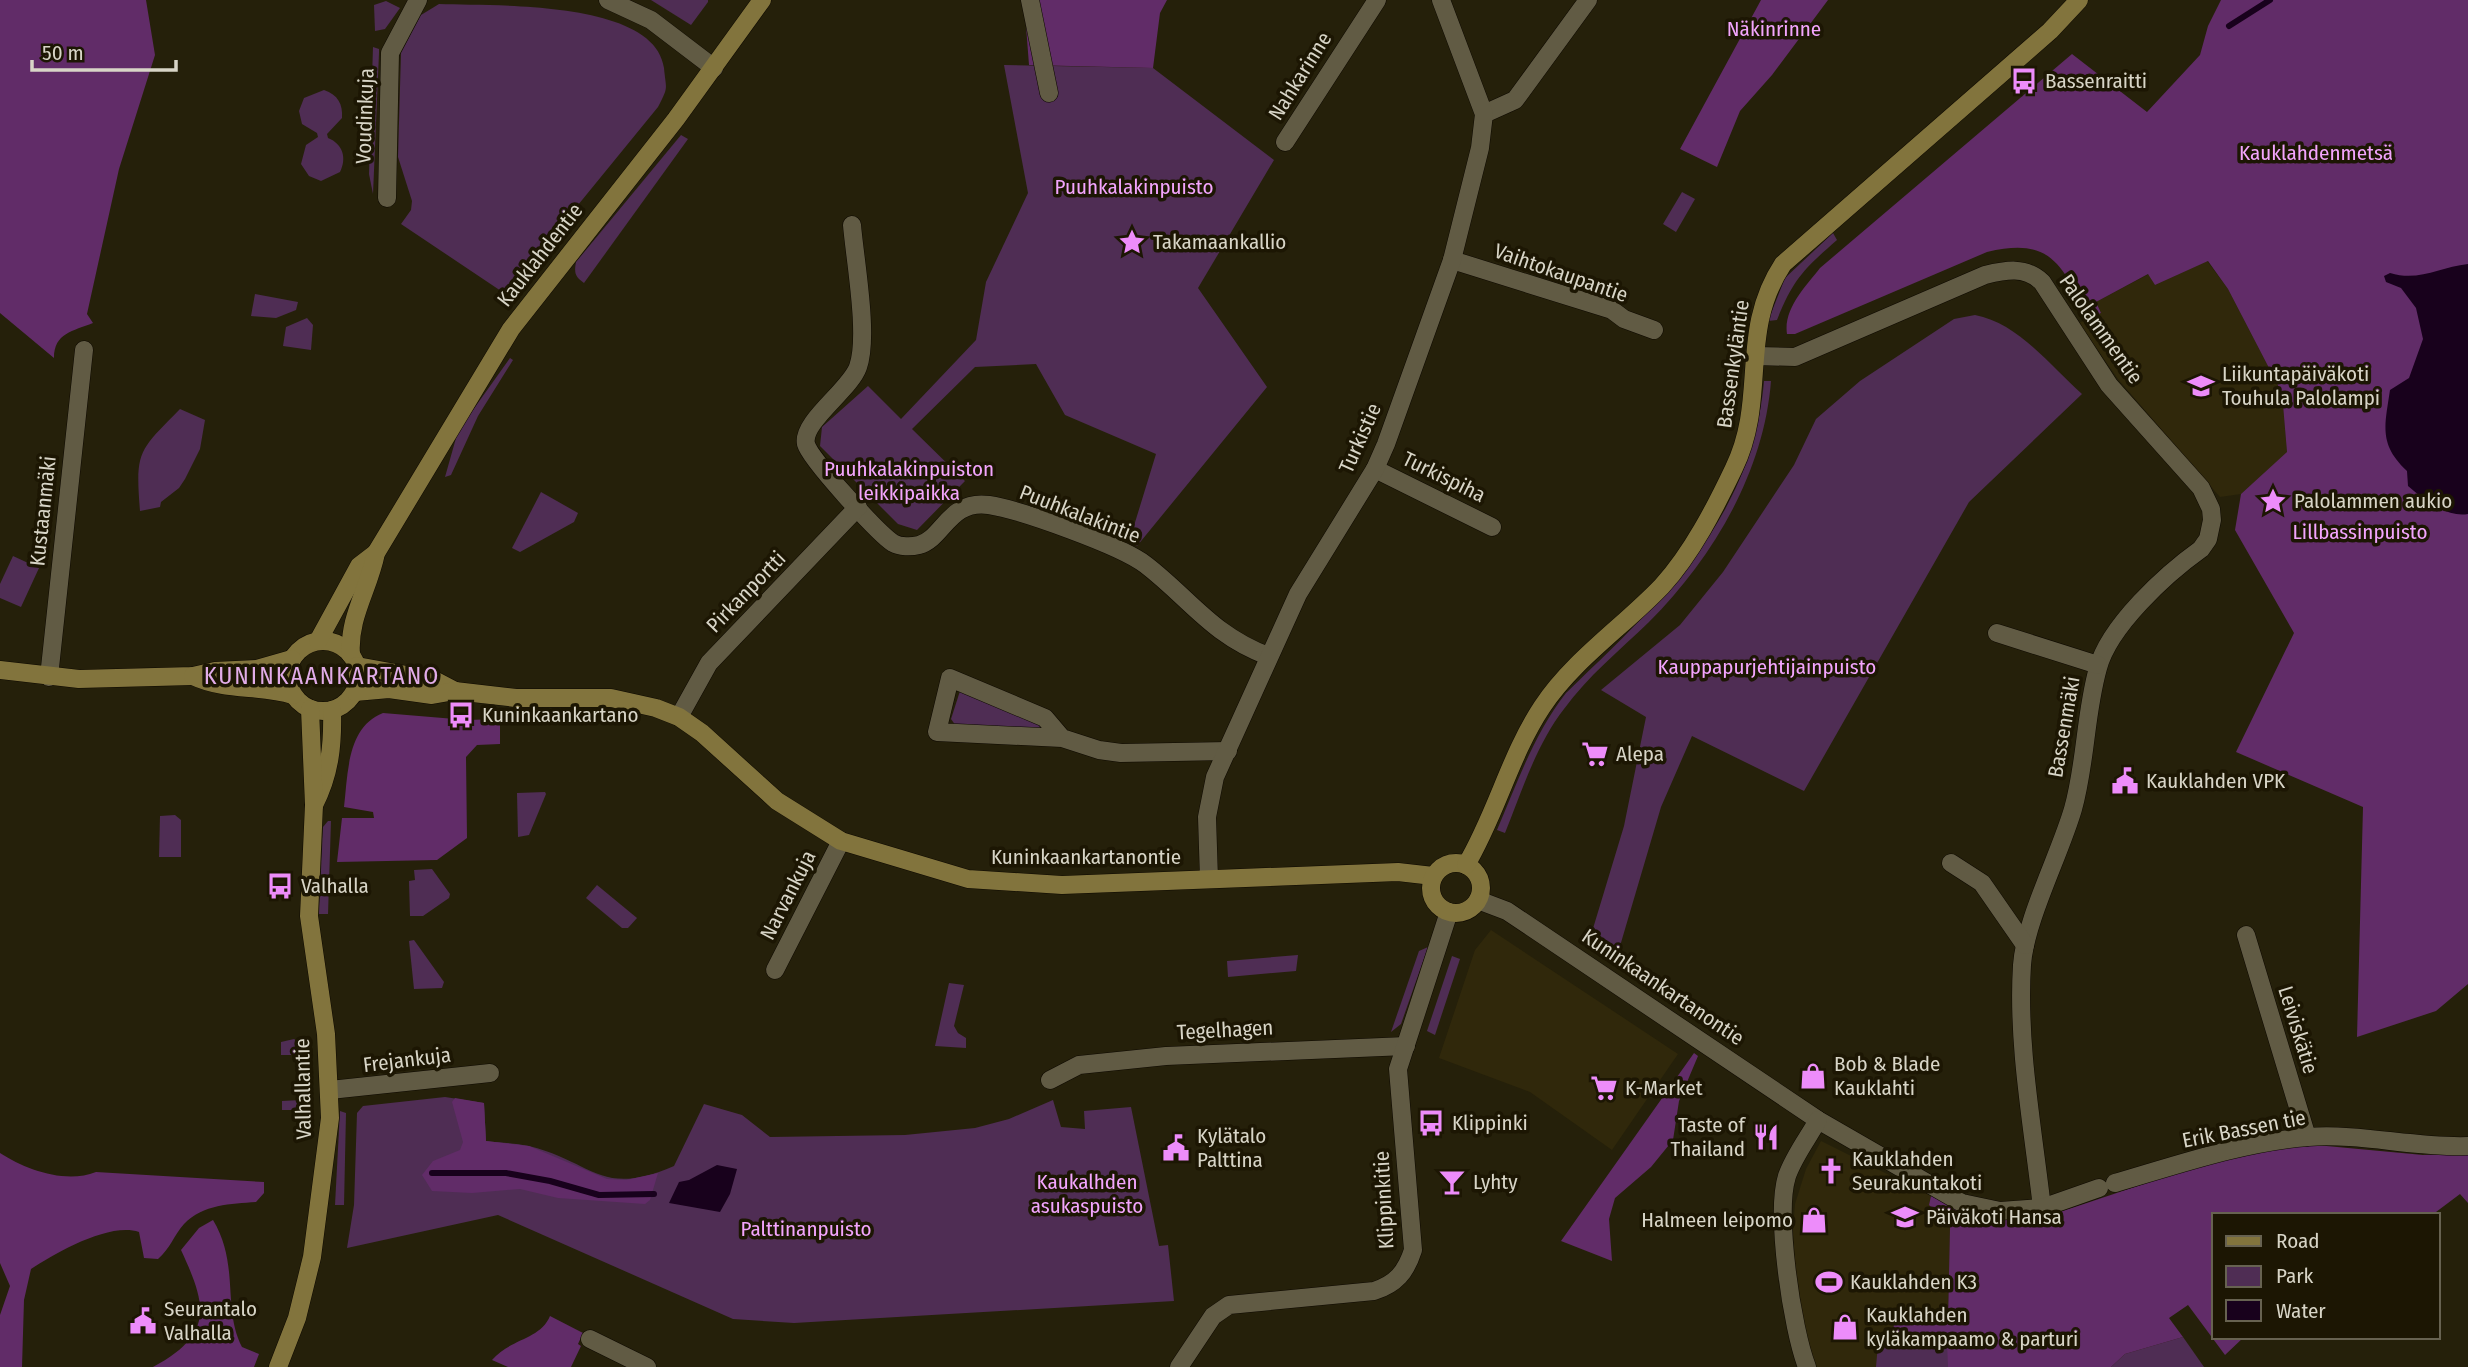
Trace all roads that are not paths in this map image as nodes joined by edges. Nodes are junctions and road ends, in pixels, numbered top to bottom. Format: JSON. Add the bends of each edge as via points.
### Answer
{"nodes":[{"id":1,"x":418,"y":0,"type":"edge"},
{"id":2,"x":608,"y":0,"type":"edge"},
{"id":3,"x":762,"y":0,"type":"edge"},
{"id":4,"x":1030,"y":0,"type":"edge"},
{"id":5,"x":1377,"y":0,"type":"edge"},
{"id":6,"x":1441,"y":0,"type":"edge"},
{"id":7,"x":1588,"y":0,"type":"edge"},
{"id":8,"x":2079,"y":0,"type":"edge"},
{"id":9,"x":714,"y":68,"type":"junction"},
{"id":10,"x":1049,"y":93,"type":"dead end"},
{"id":11,"x":1484,"y":114,"type":"junction"},
{"id":12,"x":1285,"y":142,"type":"dead end"},
{"id":13,"x":387,"y":198,"type":"dead end"},
{"id":14,"x":852,"y":225,"type":"dead end"},
{"id":15,"x":1452,"y":260,"type":"junction"},
{"id":16,"x":1654,"y":330,"type":"dead end"},
{"id":17,"x":84,"y":350,"type":"dead end"},
{"id":18,"x":1755,"y":356,"type":"junction"},
{"id":19,"x":1375,"y":469,"type":"junction"},
{"id":20,"x":858,"y":507,"type":"junction"},
{"id":21,"x":1492,"y":527,"type":"dead end"},
{"id":22,"x":2201,"y":550,"type":"joint"},
{"id":23,"x":376,"y":553,"type":"junction"},
{"id":24,"x":1997,"y":632,"type":"dead end"},
{"id":25,"x":318,"y":641,"type":"junction"},
{"id":26,"x":1268,"y":656,"type":"junction"},
{"id":27,"x":292,"y":659,"type":"junction"},
{"id":28,"x":354,"y":661,"type":"junction"},
{"id":29,"x":2098,"y":665,"type":"junction"},
{"id":30,"x":0,"y":670,"type":"edge"},
{"id":31,"x":193,"y":676,"type":"junction"},
{"id":32,"x":48,"y":677,"type":"junction"},
{"id":33,"x":455,"y":691,"type":"junction"},
{"id":34,"x":355,"y":692,"type":"junction"},
{"id":35,"x":293,"y":695,"type":"junction"},
{"id":36,"x":310,"y":709,"type":"junction"},
{"id":37,"x":332,"y":710,"type":"junction"},
{"id":38,"x":680,"y":717,"type":"junction"},
{"id":39,"x":1062,"y":738,"type":"junction"},
{"id":40,"x":1228,"y":751,"type":"junction"},
{"id":41,"x":314,"y":805,"type":"junction"},
{"id":42,"x":841,"y":841,"type":"junction"},
{"id":43,"x":1951,"y":863,"type":"dead end"},
{"id":44,"x":1466,"y":865,"type":"junction"},
{"id":45,"x":1433,"y":877,"type":"junction"},
{"id":46,"x":1209,"y":879,"type":"junction"},
{"id":47,"x":1478,"y":900,"type":"junction"},
{"id":48,"x":1449,"y":912,"type":"junction"},
{"id":49,"x":2246,"y":935,"type":"dead end"},
{"id":50,"x":2025,"y":945,"type":"junction"},
{"id":51,"x":775,"y":970,"type":"dead end"},
{"id":52,"x":1406,"y":1046,"type":"junction"},
{"id":53,"x":490,"y":1073,"type":"dead end"},
{"id":54,"x":1050,"y":1080,"type":"dead end"},
{"id":55,"x":330,"y":1090,"type":"junction"},
{"id":56,"x":1818,"y":1120,"type":"junction"},
{"id":57,"x":2307,"y":1137,"type":"junction"},
{"id":58,"x":2468,"y":1146,"type":"edge"},
{"id":59,"x":2042,"y":1208,"type":"junction"},
{"id":60,"x":590,"y":1339,"type":"dead end"},
{"id":61,"x":278,"y":1367,"type":"edge"},
{"id":62,"x":647,"y":1367,"type":"edge"},
{"id":63,"x":1179,"y":1367,"type":"edge"},
{"id":64,"x":1807,"y":1367,"type":"edge"}],
"edges":[{"from":1,"to":13,"type":"street","name":"Voudinkuja","via":[[390,53]]},
{"from":2,"to":9,"type":"street","via":[[651,20]]},
{"from":3,"to":9,"type":"street","name":"Kauklahdentie"},
{"from":4,"to":10,"type":"street"},
{"from":5,"to":12,"type":"street","name":"Nahkarinne"},
{"from":6,"to":11,"type":"street","name":"Turkistie"},
{"from":7,"to":11,"type":"street","via":[[1515,100]]},
{"from":8,"to":18,"type":"street","name":"Bassenkyläntie","via":[[2050,31],[1783,264],[1759,314]]},
{"from":9,"to":23,"type":"street","name":"Kauklahdentie","via":[[511,329]]},
{"from":11,"to":15,"type":"street","name":"Turkistie"},
{"from":14,"to":20,"type":"street","name":"Puuhkalakintie","via":[[863,345],[858,368],[810,426],[805,441],[810,455]]},
{"from":15,"to":16,"type":"street","name":"Vaihtokaupantie","via":[[1592,303]]},
{"from":15,"to":19,"type":"street","name":"Turkistie"},
{"from":17,"to":32,"type":"street","name":"Kustaanmäki"},
{"from":18,"to":22,"type":"street","name":"Palolammentie","via":[[1795,357],[1985,275],[2018,270],[2032,273],[2109,386],[2201,488],[2212,520]]},
{"from":18,"to":44,"type":"street","name":"Bassenkyläntie","via":[[1751,418],[1742,452],[1691,548],[1663,585],[1543,706]]},
{"from":19,"to":21,"type":"street","name":"Turkispiha"},
{"from":19,"to":26,"type":"street","name":"Turkistie","via":[[1298,594]]},
{"from":20,"to":26,"type":"street","name":"Puuhkalakintie","via":[[894,544],[910,547],[923,544],[954,513],[987,505],[1088,538],[1146,564],[1227,638]]},
{"from":20,"to":38,"type":"street","name":"Pirkanportti","via":[[709,663]]},
{"from":22,"to":29,"type":"street","name":"Bassenmäki","via":[[2133,612]]},
{"from":23,"to":25,"type":"street","name":"Kauklahdentie","via":[[359,566]]},
{"from":23,"to":28,"type":"street","name":"Kauklahdentie","via":[[372,577],[354,616],[350,637]]},
{"from":24,"to":29,"type":"street"},
{"from":25,"to":27,"type":"street","via":[[303,647]]},
{"from":25,"to":28,"type":"street","via":[[337,643]]},
{"from":26,"to":40,"type":"street","name":"Turkistie"},
{"from":27,"to":31,"type":"street","via":[[257,669]]},
{"from":27,"to":35,"type":"street","via":[[287,677]]},
{"from":28,"to":33,"type":"street","name":"Kuninkaankartanontie","via":[[434,680]]},
{"from":28,"to":34,"type":"street"},
{"from":29,"to":50,"type":"street","name":"Bassenmäki","via":[[2073,807]]},
{"from":30,"to":32,"type":"street"},
{"from":31,"to":32,"type":"street"},
{"from":31,"to":35,"type":"street","via":[[212,685]]},
{"from":33,"to":34,"type":"street","name":"Kuninkaankartanontie","via":[[432,695],[389,689]]},
{"from":33,"to":38,"type":"street","name":"Kuninkaankartanontie","via":[[516,698],[625,699]]},
{"from":34,"to":37,"type":"street"},
{"from":35,"to":36,"type":"street"},
{"from":36,"to":37,"type":"street"},
{"from":36,"to":41,"type":"street","name":"Valhallantie"},
{"from":37,"to":41,"type":"street","name":"Valhallantie","via":[[330,763]]},
{"from":38,"to":42,"type":"street","name":"Kuninkaankartanontie","via":[[777,801]]},
{"from":39,"to":39,"type":"street","via":[[937,732],[950,678],[1045,718]]},
{"from":39,"to":40,"type":"street","via":[[1121,753]]},
{"from":40,"to":46,"type":"street","name":"Turkistie","via":[[1215,777],[1207,817]]},
{"from":41,"to":55,"type":"street","name":"Valhallantie","via":[[309,916]]},
{"from":42,"to":46,"type":"street","name":"Kuninkaankartanontie","via":[[968,879],[1062,885]]},
{"from":42,"to":51,"type":"street","name":"Narvankuja"},
{"from":43,"to":50,"type":"street","via":[[1982,883]]},
{"from":44,"to":45,"type":"street","via":[[1448,864]]},
{"from":44,"to":47,"type":"street","via":[[1480,883]]},
{"from":45,"to":46,"type":"street","name":"Kuninkaankartanontie","via":[[1398,872]]},
{"from":45,"to":48,"type":"street","via":[[1434,902]]},
{"from":47,"to":48,"type":"street","via":[[1466,911]]},
{"from":47,"to":56,"type":"street","name":"Kuninkaankartanontie","via":[[1507,911]]},
{"from":48,"to":52,"type":"street","name":"Klippinkitie"},
{"from":49,"to":57,"type":"street","name":"Leiviskätie"},
{"from":50,"to":59,"type":"street","name":"Bassenmäki","via":[[2022,1019]]},
{"from":52,"to":54,"type":"street","name":"Tegelhagen","via":[[1153,1057],[1079,1065]]},
{"from":52,"to":63,"type":"street","name":"Klippinkitie","via":[[1398,1069],[1413,1250],[1401,1275],[1391,1285],[1374,1291],[1229,1305],[1213,1316]]},
{"from":53,"to":55,"type":"street","name":"Frejankuja"},
{"from":55,"to":61,"type":"street","name":"Valhallantie","via":[[325,1173],[312,1257],[297,1318]]},
{"from":56,"to":59,"type":"street","name":"Kuninkaankartanontie","via":[[1962,1203],[2000,1211]]},
{"from":56,"to":64,"type":"street","via":[[1786,1179],[1792,1313]]},
{"from":57,"to":58,"type":"street","name":"Erik Bassen tie"},
{"from":57,"to":59,"type":"street","name":"Erik Bassen tie","via":[[2187,1162]]},
{"from":60,"to":62,"type":"street"}]}
